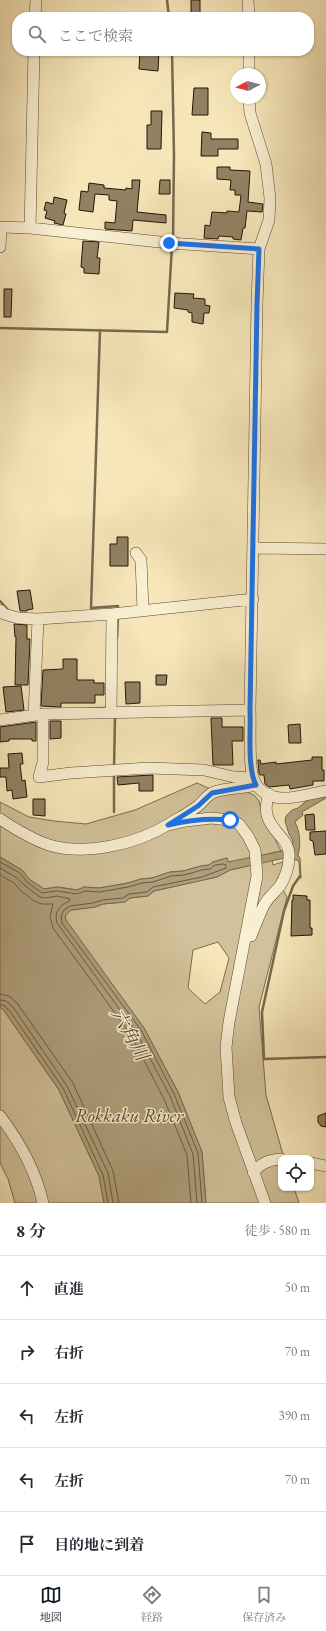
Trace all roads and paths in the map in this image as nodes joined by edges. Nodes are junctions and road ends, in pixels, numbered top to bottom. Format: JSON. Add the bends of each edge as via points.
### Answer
{"nodes":[{"id":1,"x":36,"y":0,"type":"edge"},
{"id":2,"x":248,"y":0,"type":"edge"},
{"id":3,"x":35,"y":12,"type":"edge"},
{"id":4,"x":248,"y":12,"type":"edge"},
{"id":5,"x":34,"y":56,"type":"edge"},
{"id":6,"x":249,"y":56,"type":"edge"},
{"id":7,"x":249,"y":68,"type":"edge"},
{"id":8,"x":249,"y":104,"type":"edge"},
{"id":9,"x":0,"y":227,"type":"edge"},
{"id":10,"x":30,"y":228,"type":"junction"},
{"id":11,"x":0,"y":247,"type":"edge"},
{"id":12,"x":259,"y":249,"type":"junction"},
{"id":13,"x":253,"y":548,"type":"junction"},
{"id":14,"x":326,"y":549,"type":"edge"},
{"id":15,"x":136,"y":553,"type":"dead end"},
{"id":16,"x":253,"y":599,"type":"junction"},
{"id":17,"x":0,"y":610,"type":"edge"},
{"id":18,"x":143,"y":610,"type":"junction"},
{"id":19,"x":116,"y":614,"type":"junction"},
{"id":20,"x":38,"y":619,"type":"junction"},
{"id":21,"x":250,"y":710,"type":"junction"},
{"id":22,"x":114,"y":713,"type":"junction"},
{"id":23,"x":38,"y":714,"type":"junction"},
{"id":24,"x":0,"y":720,"type":"edge"},
{"id":25,"x":254,"y":782,"type":"junction"},
{"id":26,"x":326,"y":791,"type":"edge"},
{"id":27,"x":269,"y":794,"type":"junction"},
{"id":28,"x":0,"y":819,"type":"edge"},
{"id":29,"x":168,"y":825,"type":"junction"},
{"id":30,"x":243,"y":955,"type":"junction"},
{"id":31,"x":0,"y":1116,"type":"edge"},
{"id":32,"x":278,"y":1159,"type":"edge"},
{"id":33,"x":314,"y":1164,"type":"edge"},
{"id":34,"x":326,"y":1166,"type":"edge"},
{"id":35,"x":253,"y":1172,"type":"junction"},
{"id":36,"x":43,"y":1203,"type":"edge"},
{"id":37,"x":265,"y":1203,"type":"edge"}],
"edges":[{"from":1,"to":3,"type":"street"},
{"from":2,"to":4,"type":"street"},
{"from":5,"to":10,"type":"street"},
{"from":6,"to":7,"type":"street"},
{"from":8,"to":12,"type":"street","via":[[266,164],[270,198],[269,220]]},
{"from":9,"to":10,"type":"street"},
{"from":9,"to":11,"type":"street"},
{"from":10,"to":12,"type":"street"},
{"from":12,"to":13,"type":"street"},
{"from":13,"to":14,"type":"street"},
{"from":13,"to":16,"type":"street"},
{"from":15,"to":18,"type":"street","via":[[141,560]]},
{"from":16,"to":18,"type":"street"},
{"from":16,"to":21,"type":"street"},
{"from":17,"to":20,"type":"street","via":[[4,614],[18,618]]},
{"from":18,"to":19,"type":"street"},
{"from":19,"to":20,"type":"street"},
{"from":19,"to":22,"type":"street"},
{"from":20,"to":23,"type":"street"},
{"from":21,"to":22,"type":"street"},
{"from":21,"to":25,"type":"street"},
{"from":22,"to":23,"type":"street"},
{"from":23,"to":24,"type":"street"},
{"from":23,"to":25,"type":"street","via":[[44,762],[39,777],[149,768],[204,770]]},
{"from":25,"to":27,"type":"street","via":[[263,792]]},
{"from":25,"to":29,"type":"street","via":[[212,793],[198,806]]},
{"from":26,"to":27,"type":"street","via":[[280,798]]},
{"from":27,"to":30,"type":"street","via":[[266,804],[268,819],[289,853],[286,875],[264,904]]},
{"from":28,"to":29,"type":"street","via":[[49,845],[71,849],[113,845],[136,839]]},
{"from":29,"to":30,"type":"street","via":[[211,818],[230,820],[239,824],[248,836],[255,850],[257,876]]},
{"from":30,"to":35,"type":"street","via":[[226,1047],[229,1097]]},
{"from":31,"to":36,"type":"street","via":[[30,1166]]},
{"from":32,"to":35,"type":"street","via":[[262,1163]]},
{"from":33,"to":34,"type":"street"},
{"from":35,"to":37,"type":"street"}]}
